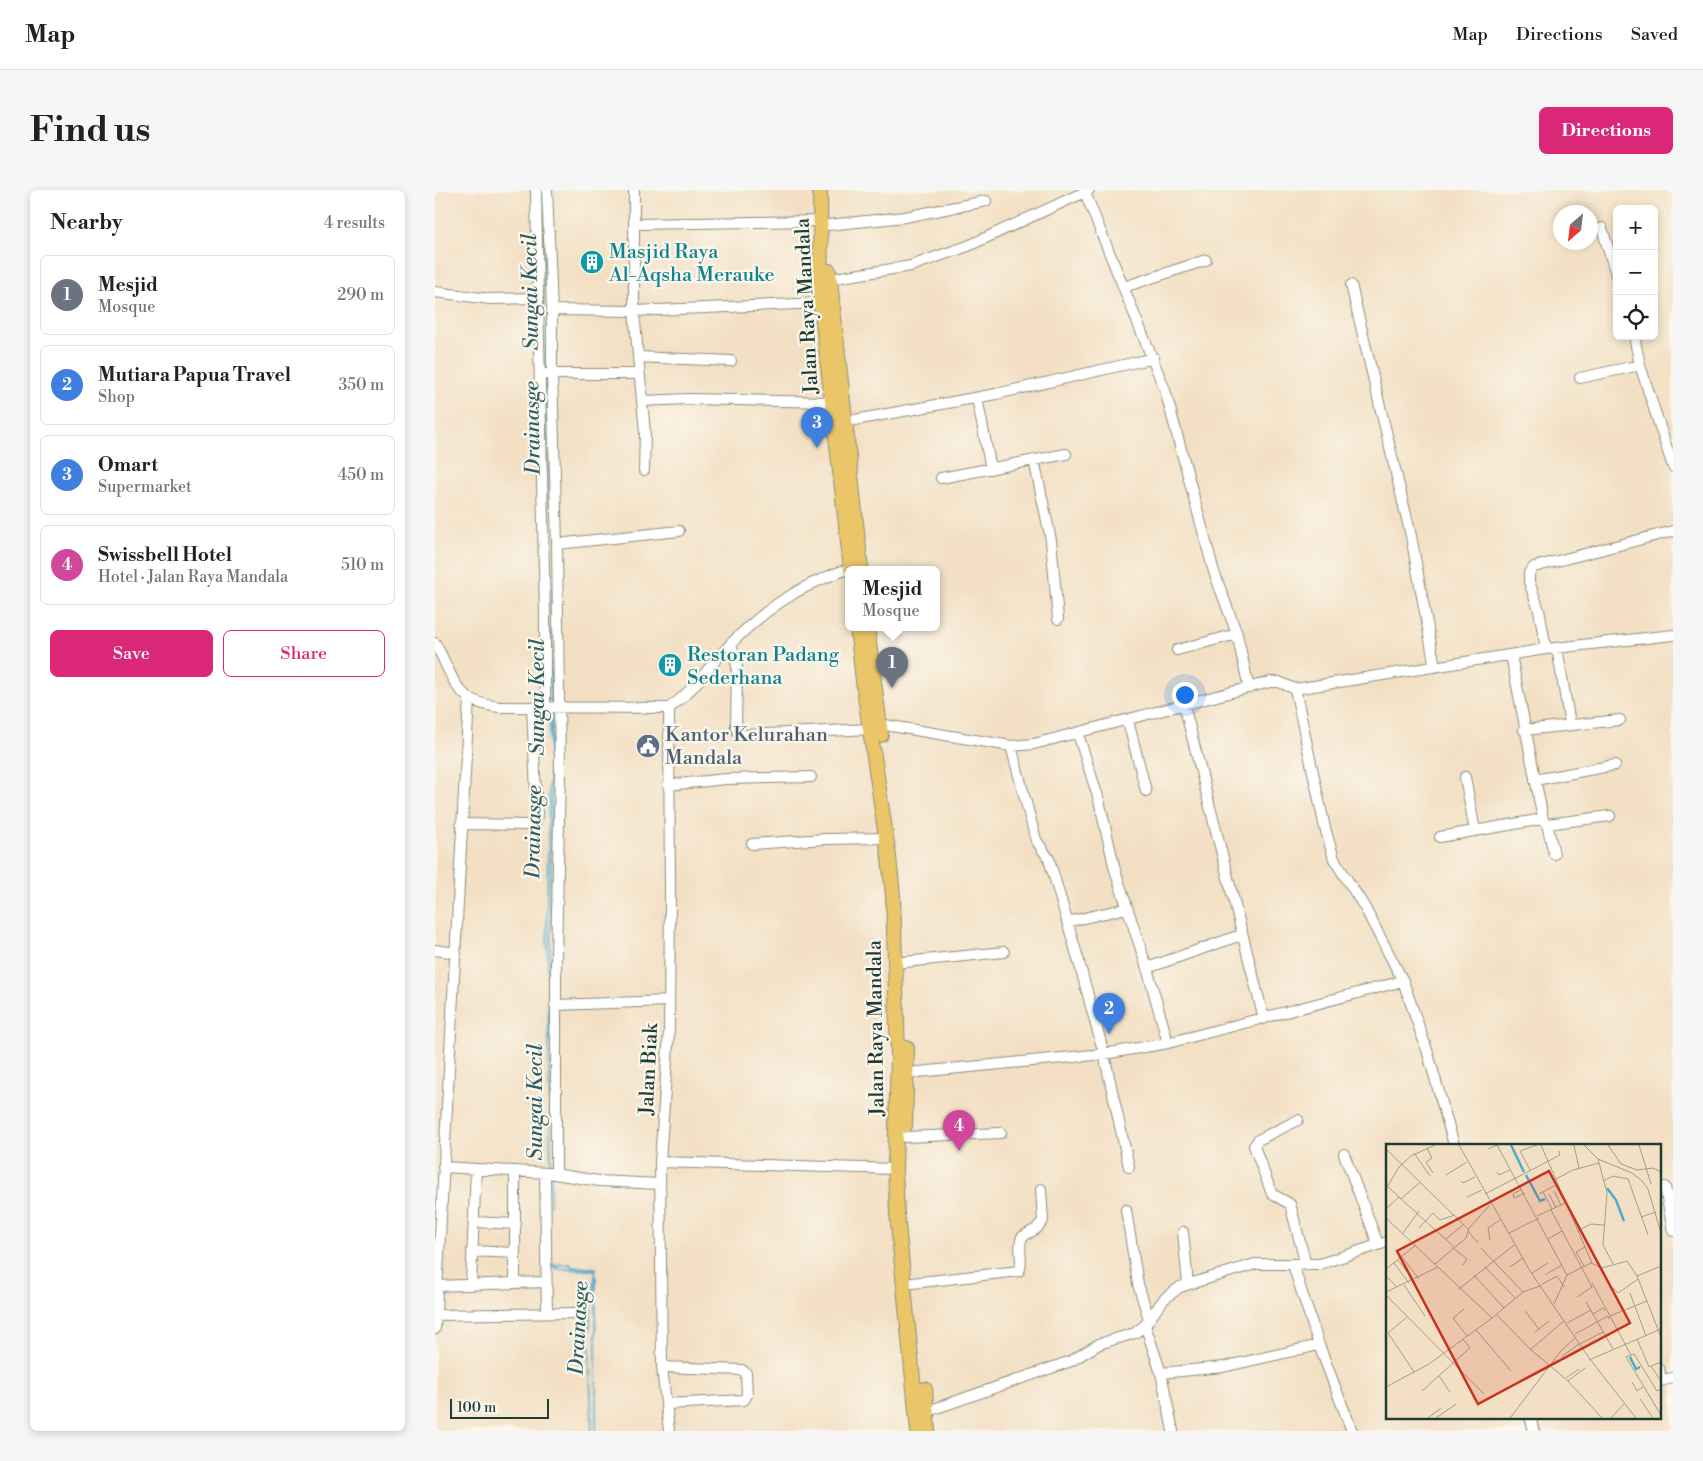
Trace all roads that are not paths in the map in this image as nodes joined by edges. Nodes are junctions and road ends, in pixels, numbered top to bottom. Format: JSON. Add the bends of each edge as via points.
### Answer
{"nodes":[{"id":1,"x":536,"y":190,"type":"edge"},
{"id":2,"x":547,"y":190,"type":"edge"},
{"id":3,"x":634,"y":190,"type":"edge"},
{"id":4,"x":820,"y":190,"type":"edge"},
{"id":5,"x":828,"y":190,"type":"edge"},
{"id":6,"x":1086,"y":191,"type":"edge"},
{"id":7,"x":986,"y":201,"type":"dead end"},
{"id":8,"x":824,"y":223,"type":"junction"},
{"id":9,"x":634,"y":224,"type":"junction"},
{"id":10,"x":1602,"y":228,"type":"dead end"},
{"id":11,"x":1206,"y":260,"type":"dead end"},
{"id":12,"x":1613,"y":265,"type":"edge"},
{"id":13,"x":829,"y":279,"type":"junction"},
{"id":14,"x":1351,"y":285,"type":"dead end"},
{"id":15,"x":1124,"y":287,"type":"junction"},
{"id":16,"x":435,"y":292,"type":"edge"},
{"id":17,"x":538,"y":298,"type":"junction"},
{"id":18,"x":821,"y":303,"type":"junction"},
{"id":19,"x":552,"y":310,"type":"junction"},
{"id":20,"x":634,"y":311,"type":"junction"},
{"id":21,"x":1635,"y":340,"type":"edge"},
{"id":22,"x":638,"y":357,"type":"junction"},
{"id":23,"x":1154,"y":358,"type":"junction"},
{"id":24,"x":731,"y":361,"type":"dead end"},
{"id":25,"x":1640,"y":365,"type":"junction"},
{"id":26,"x":546,"y":374,"type":"junction"},
{"id":27,"x":639,"y":374,"type":"junction"},
{"id":28,"x":1581,"y":378,"type":"dead end"},
{"id":29,"x":835,"y":386,"type":"junction"},
{"id":30,"x":977,"y":398,"type":"junction"},
{"id":31,"x":642,"y":401,"type":"junction"},
{"id":32,"x":831,"y":402,"type":"junction"},
{"id":33,"x":844,"y":422,"type":"junction"},
{"id":34,"x":1066,"y":454,"type":"dead end"},
{"id":35,"x":1034,"y":460,"type":"junction"},
{"id":36,"x":1673,"y":467,"type":"edge"},
{"id":37,"x":991,"y":469,"type":"junction"},
{"id":38,"x":644,"y":470,"type":"dead end"},
{"id":39,"x":941,"y":478,"type":"dead end"},
{"id":40,"x":679,"y":531,"type":"dead end"},
{"id":41,"x":1673,"y":531,"type":"edge"},
{"id":42,"x":557,"y":544,"type":"junction"},
{"id":43,"x":854,"y":566,"type":"edge"},
{"id":44,"x":854,"y":566,"type":"edge"},
{"id":45,"x":845,"y":572,"type":"edge"},
{"id":46,"x":1058,"y":619,"type":"dead end"},
{"id":47,"x":858,"y":631,"type":"edge"},
{"id":48,"x":867,"y":631,"type":"edge"},
{"id":49,"x":1237,"y":634,"type":"junction"},
{"id":50,"x":1673,"y":635,"type":"edge"},
{"id":51,"x":435,"y":643,"type":"edge"},
{"id":52,"x":731,"y":643,"type":"junction"},
{"id":53,"x":1551,"y":648,"type":"junction"},
{"id":54,"x":1177,"y":650,"type":"dead end"},
{"id":55,"x":1511,"y":655,"type":"junction"},
{"id":56,"x":1435,"y":667,"type":"junction"},
{"id":57,"x":1249,"y":688,"type":"junction"},
{"id":58,"x":1295,"y":689,"type":"junction"},
{"id":59,"x":469,"y":699,"type":"junction"},
{"id":60,"x":1184,"y":706,"type":"junction"},
{"id":61,"x":531,"y":707,"type":"junction"},
{"id":62,"x":553,"y":708,"type":"junction"},
{"id":63,"x":669,"y":708,"type":"junction"},
{"id":64,"x":1620,"y":720,"type":"dead end"},
{"id":65,"x":1128,"y":721,"type":"junction"},
{"id":66,"x":1570,"y":724,"type":"junction"},
{"id":67,"x":875,"y":726,"type":"junction"},
{"id":68,"x":1524,"y":730,"type":"junction"},
{"id":69,"x":1078,"y":734,"type":"junction"},
{"id":70,"x":1011,"y":746,"type":"junction"},
{"id":71,"x":1615,"y":765,"type":"dead end"},
{"id":72,"x":811,"y":777,"type":"dead end"},
{"id":73,"x":1465,"y":777,"type":"dead end"},
{"id":74,"x":1535,"y":780,"type":"junction"},
{"id":75,"x":669,"y":785,"type":"junction"},
{"id":76,"x":1147,"y":791,"type":"dead end"},
{"id":77,"x":1610,"y":816,"type":"dead end"},
{"id":78,"x":1545,"y":821,"type":"junction"},
{"id":79,"x":461,"y":824,"type":"junction"},
{"id":80,"x":1475,"y":830,"type":"junction"},
{"id":81,"x":1440,"y":837,"type":"dead end"},
{"id":82,"x":887,"y":838,"type":"junction"},
{"id":83,"x":752,"y":844,"type":"dead end"},
{"id":84,"x":1554,"y":854,"type":"dead end"},
{"id":85,"x":1127,"y":908,"type":"junction"},
{"id":86,"x":1067,"y":922,"type":"junction"},
{"id":87,"x":1241,"y":935,"type":"junction"},
{"id":88,"x":435,"y":950,"type":"edge"},
{"id":89,"x":1004,"y":952,"type":"dead end"},
{"id":90,"x":456,"y":953,"type":"junction"},
{"id":91,"x":900,"y":963,"type":"junction"},
{"id":92,"x":1147,"y":968,"type":"junction"},
{"id":93,"x":1403,"y":981,"type":"junction"},
{"id":94,"x":669,"y":1001,"type":"junction"},
{"id":95,"x":555,"y":1006,"type":"junction"},
{"id":96,"x":1264,"y":1018,"type":"junction"},
{"id":97,"x":1169,"y":1043,"type":"junction"},
{"id":98,"x":1104,"y":1054,"type":"junction"},
{"id":99,"x":908,"y":1073,"type":"junction"},
{"id":100,"x":1298,"y":1120,"type":"dead end"},
{"id":101,"x":1001,"y":1133,"type":"dead end"},
{"id":102,"x":905,"y":1138,"type":"junction"},
{"id":103,"x":1454,"y":1144,"type":"edge"},
{"id":104,"x":1344,"y":1154,"type":"dead end"},
{"id":105,"x":660,"y":1162,"type":"junction"},
{"id":106,"x":443,"y":1167,"type":"junction"},
{"id":107,"x":1129,"y":1167,"type":"dead end"},
{"id":108,"x":476,"y":1169,"type":"junction"},
{"id":109,"x":895,"y":1169,"type":"junction"},
{"id":110,"x":515,"y":1172,"type":"junction"},
{"id":111,"x":550,"y":1173,"type":"junction"},
{"id":112,"x":660,"y":1184,"type":"junction"},
{"id":113,"x":1666,"y":1187,"type":"edge"},
{"id":114,"x":1041,"y":1189,"type":"dead end"},
{"id":115,"x":1126,"y":1210,"type":"dead end"},
{"id":116,"x":474,"y":1222,"type":"junction"},
{"id":117,"x":516,"y":1224,"type":"junction"},
{"id":118,"x":1673,"y":1231,"type":"edge"},
{"id":119,"x":1183,"y":1232,"type":"dead end"},
{"id":120,"x":1383,"y":1243,"type":"edge"},
{"id":121,"x":472,"y":1251,"type":"junction"},
{"id":122,"x":515,"y":1253,"type":"junction"},
{"id":123,"x":1293,"y":1265,"type":"junction"},
{"id":124,"x":1306,"y":1265,"type":"junction"},
{"id":125,"x":515,"y":1282,"type":"junction"},
{"id":126,"x":545,"y":1282,"type":"junction"},
{"id":127,"x":471,"y":1283,"type":"junction"},
{"id":128,"x":911,"y":1283,"type":"junction"},
{"id":129,"x":1188,"y":1284,"type":"junction"},
{"id":130,"x":437,"y":1286,"type":"junction"},
{"id":131,"x":575,"y":1312,"type":"dead end"},
{"id":132,"x":547,"y":1313,"type":"junction"},
{"id":133,"x":436,"y":1315,"type":"edge"},
{"id":134,"x":913,"y":1322,"type":"junction"},
{"id":135,"x":1147,"y":1322,"type":"junction"},
{"id":136,"x":435,"y":1328,"type":"edge"},
{"id":137,"x":1319,"y":1345,"type":"junction"},
{"id":138,"x":661,"y":1367,"type":"junction"},
{"id":139,"x":1161,"y":1373,"type":"junction"},
{"id":140,"x":666,"y":1404,"type":"junction"},
{"id":141,"x":928,"y":1411,"type":"junction"},
{"id":142,"x":1530,"y":1418,"type":"edge"},
{"id":143,"x":669,"y":1431,"type":"edge"},
{"id":144,"x":919,"y":1431,"type":"edge"},
{"id":145,"x":928,"y":1431,"type":"edge"},
{"id":146,"x":1173,"y":1431,"type":"edge"},
{"id":147,"x":1352,"y":1431,"type":"edge"},
{"id":148,"x":1534,"y":1431,"type":"edge"}],
"edges":[{"from":1,"to":17,"type":"street"},
{"from":2,"to":19,"type":"street"},
{"from":3,"to":9,"type":"street"},
{"from":4,"to":8,"type":"highway","name":"Jalan Raya Mandala"},
{"from":5,"to":8,"type":"highway","name":"Jalan Raya Mandala"},
{"from":6,"to":13,"type":"street","via":[[968,246],[911,266]]},
{"from":6,"to":15,"type":"street"},
{"from":7,"to":8,"type":"street","via":[[905,217]]},
{"from":8,"to":9,"type":"street"},
{"from":8,"to":13,"type":"highway","name":"Jalan Raya Mandala"},
{"from":8,"to":18,"type":"highway","name":"Jalan Raya Mandala"},
{"from":9,"to":20,"type":"street"},
{"from":10,"to":12,"type":"street"},
{"from":11,"to":15,"type":"street"},
{"from":13,"to":29,"type":"highway","name":"Jalan Raya Mandala"},
{"from":14,"to":56,"type":"street","via":[[1411,536]]},
{"from":15,"to":23,"type":"street"},
{"from":16,"to":17,"type":"street","via":[[490,299]]},
{"from":17,"to":26,"type":"street"},
{"from":18,"to":20,"type":"street"},
{"from":18,"to":29,"type":"highway","name":"Jalan Raya Mandala"},
{"from":19,"to":20,"type":"street"},
{"from":19,"to":26,"type":"street"},
{"from":20,"to":22,"type":"street"},
{"from":21,"to":25,"type":"street"},
{"from":22,"to":24,"type":"street"},
{"from":22,"to":27,"type":"street"},
{"from":23,"to":30,"type":"street"},
{"from":23,"to":49,"type":"street","via":[[1214,572]]},
{"from":25,"to":28,"type":"street"},
{"from":25,"to":36,"type":"street"},
{"from":26,"to":27,"type":"street"},
{"from":26,"to":42,"type":"street"},
{"from":26,"to":62,"type":"street","via":[[545,613]]},
{"from":27,"to":31,"type":"street"},
{"from":29,"to":32,"type":"highway","name":"Jalan Raya Mandala"},
{"from":29,"to":33,"type":"highway","name":"Jalan Raya Mandala"},
{"from":30,"to":33,"type":"street"},
{"from":30,"to":37,"type":"street"},
{"from":31,"to":32,"type":"street"},
{"from":31,"to":38,"type":"street"},
{"from":32,"to":43,"type":"highway","name":"Jalan Raya Mandala"},
{"from":33,"to":44,"type":"highway","name":"Jalan Raya Mandala"},
{"from":34,"to":35,"type":"street"},
{"from":35,"to":37,"type":"street"},
{"from":35,"to":46,"type":"street","via":[[1051,540]]},
{"from":37,"to":39,"type":"street"},
{"from":40,"to":42,"type":"street"},
{"from":41,"to":53,"type":"street","via":[[1534,567],[1529,574],[1529,582]]},
{"from":42,"to":62,"type":"street"},
{"from":45,"to":52,"type":"street","via":[[807,584],[789,594]]},
{"from":47,"to":67,"type":"highway","name":"Jalan Raya Mandala"},
{"from":48,"to":67,"type":"highway","name":"Jalan Raya Mandala"},
{"from":49,"to":54,"type":"street"},
{"from":49,"to":57,"type":"street"},
{"from":50,"to":53,"type":"street"},
{"from":51,"to":59,"type":"street","via":[[460,692]]},
{"from":52,"to":63,"type":"street"},
{"from":52,"to":67,"type":"street","via":[[737,666],[738,733]]},
{"from":53,"to":55,"type":"street"},
{"from":53,"to":66,"type":"street"},
{"from":55,"to":56,"type":"street"},
{"from":55,"to":68,"type":"street"},
{"from":56,"to":58,"type":"street"},
{"from":57,"to":58,"type":"street","via":[[1275,682]]},
{"from":57,"to":60,"type":"street"},
{"from":58,"to":93,"type":"street","via":[[1334,858],[1365,908]]},
{"from":59,"to":61,"type":"street","via":[[494,706]]},
{"from":59,"to":79,"type":"street"},
{"from":60,"to":65,"type":"street"},
{"from":60,"to":87,"type":"street"},
{"from":61,"to":62,"type":"street"},
{"from":61,"to":79,"type":"street","via":[[536,822],[529,825]]},
{"from":62,"to":63,"type":"street"},
{"from":62,"to":95,"type":"street"},
{"from":63,"to":75,"type":"street","name":"Jalan Biak"},
{"from":64,"to":66,"type":"street"},
{"from":65,"to":69,"type":"street"},
{"from":65,"to":76,"type":"street"},
{"from":66,"to":68,"type":"street"},
{"from":67,"to":70,"type":"street"},
{"from":67,"to":82,"type":"highway","name":"Jalan Raya Mandala"},
{"from":67,"to":91,"type":"highway","name":"Jalan Raya Mandala","via":[[898,853]]},
{"from":68,"to":74,"type":"street"},
{"from":69,"to":70,"type":"street"},
{"from":69,"to":85,"type":"street"},
{"from":70,"to":86,"type":"street","via":[[1036,840],[1049,858]]},
{"from":71,"to":74,"type":"street"},
{"from":72,"to":75,"type":"street","via":[[726,779]]},
{"from":73,"to":80,"type":"street"},
{"from":74,"to":78,"type":"street"},
{"from":75,"to":94,"type":"street","name":"Jalan Biak"},
{"from":77,"to":78,"type":"street"},
{"from":78,"to":80,"type":"street"},
{"from":78,"to":84,"type":"street"},
{"from":79,"to":90,"type":"street"},
{"from":80,"to":81,"type":"street"},
{"from":82,"to":83,"type":"street"},
{"from":82,"to":91,"type":"highway","name":"Jalan Raya Mandala"},
{"from":85,"to":86,"type":"street"},
{"from":85,"to":92,"type":"street"},
{"from":86,"to":98,"type":"street"},
{"from":87,"to":92,"type":"street"},
{"from":87,"to":96,"type":"street"},
{"from":88,"to":90,"type":"street"},
{"from":89,"to":91,"type":"street"},
{"from":90,"to":106,"type":"street"},
{"from":91,"to":99,"type":"highway","name":"Jalan Raya Mandala"},
{"from":91,"to":109,"type":"highway","name":"Jalan Raya Mandala"},
{"from":92,"to":97,"type":"street"},
{"from":93,"to":96,"type":"street"},
{"from":93,"to":103,"type":"street"},
{"from":94,"to":95,"type":"street"},
{"from":94,"to":105,"type":"street","name":"Jalan Biak"},
{"from":95,"to":111,"type":"street"},
{"from":96,"to":97,"type":"street"},
{"from":97,"to":98,"type":"street"},
{"from":98,"to":99,"type":"street"},
{"from":98,"to":107,"type":"street"},
{"from":99,"to":102,"type":"highway","name":"Jalan Raya Mandala"},
{"from":100,"to":124,"type":"street","via":[[1258,1140],[1254,1146],[1272,1194],[1290,1204]]},
{"from":101,"to":102,"type":"street"},
{"from":102,"to":128,"type":"highway","name":"Jalan Raya Mandala"},
{"from":104,"to":120,"type":"street"},
{"from":105,"to":109,"type":"street"},
{"from":105,"to":112,"type":"street","name":"Jalan Biak"},
{"from":106,"to":108,"type":"street"},
{"from":106,"to":130,"type":"street"},
{"from":108,"to":110,"type":"street"},
{"from":108,"to":116,"type":"street"},
{"from":109,"to":134,"type":"highway","name":"Jalan Raya Mandala","via":[[897,1214]]},
{"from":110,"to":111,"type":"street"},
{"from":110,"to":117,"type":"street"},
{"from":111,"to":112,"type":"street","via":[[599,1181]]},
{"from":111,"to":126,"type":"street"},
{"from":112,"to":138,"type":"street","name":"Jalan Biak"},
{"from":113,"to":118,"type":"street"},
{"from":114,"to":128,"type":"street","via":[[1043,1221],[1022,1237],[1019,1271]]},
{"from":115,"to":135,"type":"street"},
{"from":116,"to":117,"type":"street"},
{"from":116,"to":121,"type":"street"},
{"from":117,"to":122,"type":"street"},
{"from":119,"to":129,"type":"street"},
{"from":120,"to":124,"type":"street","via":[[1333,1261]]},
{"from":121,"to":122,"type":"street"},
{"from":121,"to":127,"type":"street"},
{"from":122,"to":125,"type":"street"},
{"from":123,"to":124,"type":"street"},
{"from":123,"to":129,"type":"street","via":[[1255,1264]]},
{"from":123,"to":137,"type":"street"},
{"from":125,"to":126,"type":"street"},
{"from":125,"to":127,"type":"street"},
{"from":126,"to":132,"type":"street"},
{"from":127,"to":130,"type":"street"},
{"from":128,"to":134,"type":"highway","name":"Jalan Raya Mandala"},
{"from":129,"to":135,"type":"street","via":[[1172,1291]]},
{"from":130,"to":133,"type":"street"},
{"from":131,"to":132,"type":"street"},
{"from":132,"to":133,"type":"street"},
{"from":133,"to":136,"type":"street"},
{"from":134,"to":141,"type":"highway","name":"Jalan Raya Mandala"},
{"from":134,"to":144,"type":"highway","name":"Jalan Raya Mandala"},
{"from":135,"to":139,"type":"street"},
{"from":135,"to":141,"type":"street","via":[[1135,1333],[1099,1344],[1071,1361]]},
{"from":137,"to":139,"type":"street","via":[[1223,1367]]},
{"from":137,"to":147,"type":"street"},
{"from":138,"to":140,"type":"street","name":"Jalan Biak"},
{"from":138,"to":140,"type":"street","via":[[742,1370],[746,1373],[747,1395],[741,1401]]},
{"from":139,"to":146,"type":"street"},
{"from":140,"to":143,"type":"street","name":"Jalan Biak"},
{"from":141,"to":145,"type":"highway","name":"Jalan Raya Mandala"},
{"from":142,"to":148,"type":"street"}]}
